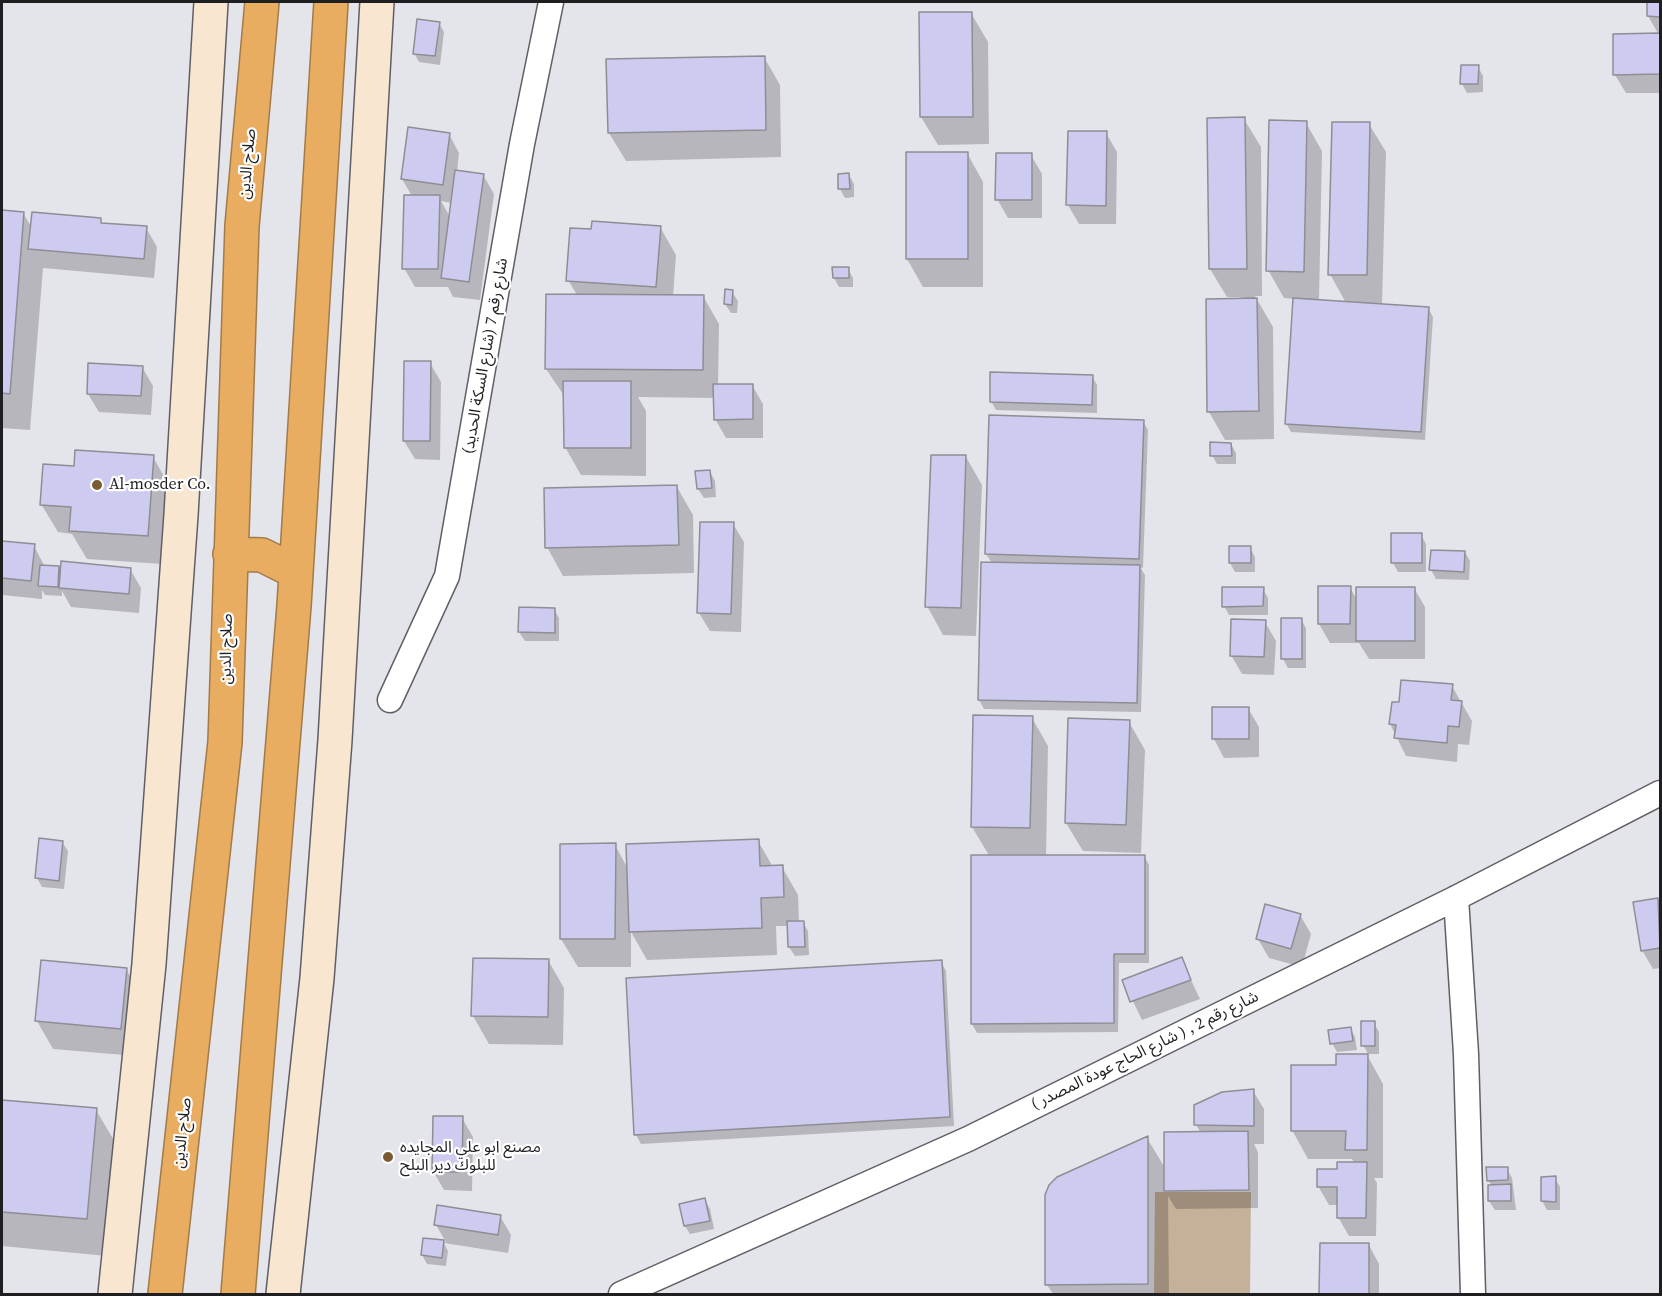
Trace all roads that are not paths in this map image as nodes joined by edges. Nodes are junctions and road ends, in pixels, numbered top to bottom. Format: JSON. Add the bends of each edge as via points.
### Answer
{"nodes":[{"id":1,"x":211,"y":2,"type":"edge"},
{"id":2,"x":262,"y":2,"type":"edge"},
{"id":3,"x":331,"y":2,"type":"edge"},
{"id":4,"x":377,"y":2,"type":"edge"},
{"id":5,"x":551,"y":2,"type":"edge"},
{"id":6,"x":230,"y":554,"type":"junction"},
{"id":7,"x":296,"y":572,"type":"junction"},
{"id":8,"x":390,"y":700,"type":"dead end"},
{"id":9,"x":1660,"y":793,"type":"edge"},
{"id":10,"x":1456,"y":898,"type":"junction"},
{"id":11,"x":115,"y":1294,"type":"edge"},
{"id":12,"x":165,"y":1294,"type":"edge"},
{"id":13,"x":238,"y":1294,"type":"edge"},
{"id":14,"x":283,"y":1294,"type":"edge"},
{"id":15,"x":621,"y":1294,"type":"edge"},
{"id":16,"x":1473,"y":1294,"type":"edge"}],
"edges":[{"from":1,"to":11,"type":"main road","via":[[151,940]]},
{"from":2,"to":6,"type":"highway","name":"صلاح الدين","via":[[242,226]]},
{"from":3,"to":7,"type":"highway"},
{"from":4,"to":14,"type":"main road","via":[[334,740],[315,989]]},
{"from":5,"to":8,"type":"street","name":"شارع رقم 7 (شارع السكة الحديد)","via":[[520,156],[447,576]]},
{"from":6,"to":7,"type":"highway","via":[[262,555]]},
{"from":6,"to":12,"type":"highway","name":"صلاح الدين","via":[[225,742]]},
{"from":7,"to":13,"type":"highway"},
{"from":9,"to":10,"type":"street","name":"شارع رقم 2 , ( شارع الحاج عودة المصدر )"},
{"from":10,"to":15,"type":"street","name":"شارع رقم 2 , ( شارع الحاج عودة المصدر )","via":[[968,1139]]},
{"from":10,"to":16,"type":"street","via":[[1466,1054]]}]}
